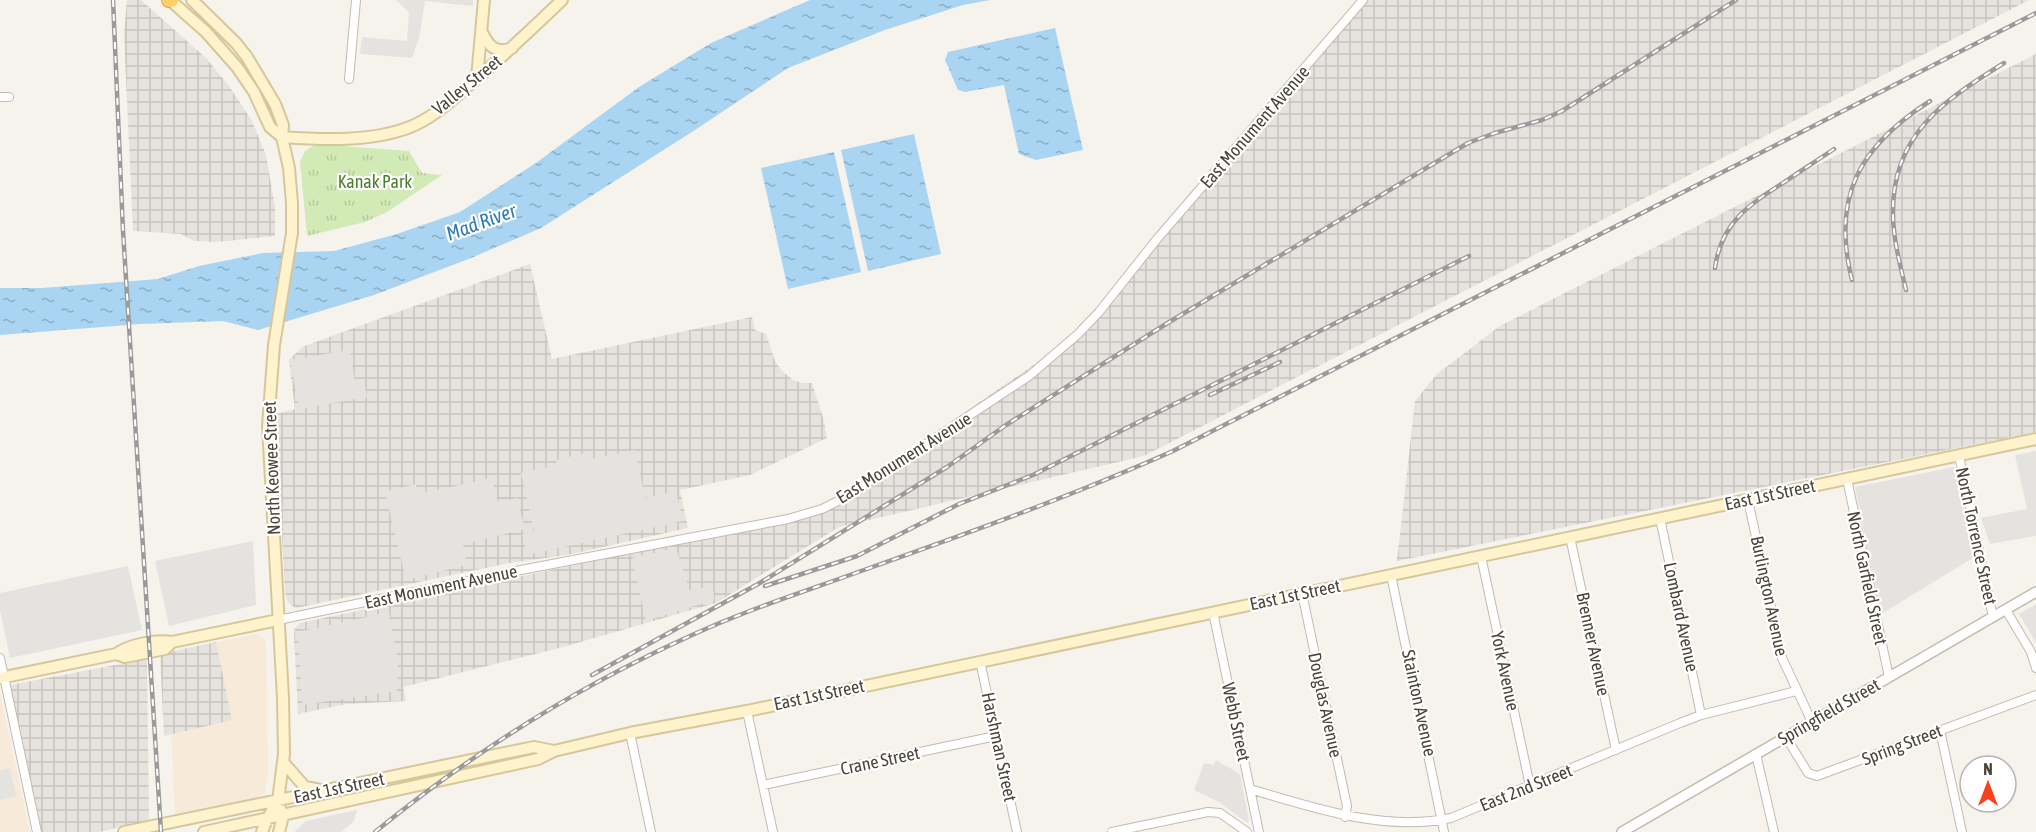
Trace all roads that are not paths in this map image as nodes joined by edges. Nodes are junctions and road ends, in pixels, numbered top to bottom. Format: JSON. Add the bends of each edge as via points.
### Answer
{"nodes":[{"id":1,"x":170,"y":0,"type":"edge"},
{"id":2,"x":192,"y":0,"type":"edge"},
{"id":3,"x":356,"y":0,"type":"edge"},
{"id":4,"x":484,"y":0,"type":"edge"},
{"id":5,"x":562,"y":0,"type":"edge"},
{"id":6,"x":1363,"y":0,"type":"edge"},
{"id":7,"x":482,"y":33,"type":"junction"},
{"id":8,"x":512,"y":47,"type":"junction"},
{"id":9,"x":477,"y":78,"type":"junction"},
{"id":10,"x":350,"y":79,"type":"dead end"},
{"id":11,"x":0,"y":97,"type":"edge"},
{"id":12,"x":9,"y":97,"type":"dead end"},
{"id":13,"x":282,"y":137,"type":"junction"},
{"id":14,"x":2036,"y":439,"type":"edge"},
{"id":15,"x":1959,"y":456,"type":"junction"},
{"id":16,"x":1847,"y":479,"type":"junction"},
{"id":17,"x":1748,"y":500,"type":"junction"},
{"id":18,"x":1660,"y":518,"type":"junction"},
{"id":19,"x":1570,"y":537,"type":"junction"},
{"id":20,"x":1481,"y":556,"type":"junction"},
{"id":21,"x":1391,"y":575,"type":"junction"},
{"id":22,"x":2036,"y":592,"type":"edge"},
{"id":23,"x":1302,"y":593,"type":"junction"},
{"id":24,"x":2006,"y":610,"type":"junction"},
{"id":25,"x":1213,"y":612,"type":"junction"},
{"id":26,"x":1993,"y":617,"type":"junction"},
{"id":27,"x":278,"y":620,"type":"junction"},
{"id":28,"x":0,"y":658,"type":"edge"},
{"id":29,"x":980,"y":661,"type":"junction"},
{"id":30,"x":2036,"y":668,"type":"edge"},
{"id":31,"x":1889,"y":677,"type":"junction"},
{"id":32,"x":2,"y":678,"type":"edge"},
{"id":33,"x":1797,"y":691,"type":"junction"},
{"id":34,"x":2036,"y":695,"type":"edge"},
{"id":35,"x":747,"y":711,"type":"junction"},
{"id":36,"x":1701,"y":715,"type":"junction"},
{"id":37,"x":1812,"y":722,"type":"junction"},
{"id":38,"x":1940,"y":730,"type":"junction"},
{"id":39,"x":630,"y":733,"type":"junction"},
{"id":40,"x":996,"y":736,"type":"junction"},
{"id":41,"x":1786,"y":737,"type":"junction"},
{"id":42,"x":1616,"y":750,"type":"junction"},
{"id":43,"x":554,"y":751,"type":"junction"},
{"id":44,"x":1756,"y":754,"type":"junction"},
{"id":45,"x":283,"y":762,"type":"junction"},
{"id":46,"x":763,"y":785,"type":"junction"},
{"id":47,"x":1530,"y":786,"type":"junction"},
{"id":48,"x":1250,"y":789,"type":"junction"},
{"id":49,"x":327,"y":791,"type":"junction"},
{"id":50,"x":278,"y":801,"type":"junction"},
{"id":51,"x":283,"y":816,"type":"junction"},
{"id":52,"x":1345,"y":817,"type":"junction"},
{"id":53,"x":267,"y":819,"type":"junction"},
{"id":54,"x":1443,"y":821,"type":"junction"},
{"id":55,"x":212,"y":831,"type":"edge"},
{"id":56,"x":37,"y":832,"type":"edge"},
{"id":57,"x":123,"y":832,"type":"edge"},
{"id":58,"x":262,"y":832,"type":"edge"},
{"id":59,"x":279,"y":832,"type":"edge"},
{"id":60,"x":651,"y":832,"type":"edge"},
{"id":61,"x":773,"y":832,"type":"edge"},
{"id":62,"x":1017,"y":832,"type":"edge"},
{"id":63,"x":1112,"y":832,"type":"edge"},
{"id":64,"x":1246,"y":832,"type":"edge"},
{"id":65,"x":1259,"y":832,"type":"edge"},
{"id":66,"x":1444,"y":832,"type":"edge"},
{"id":67,"x":1622,"y":832,"type":"edge"},
{"id":68,"x":1774,"y":832,"type":"edge"},
{"id":69,"x":1962,"y":832,"type":"edge"}],
"edges":[{"from":1,"to":13,"type":"main road","name":"North Keowee Street","via":[[237,67],[270,127]]},
{"from":2,"to":13,"type":"main road","name":"North Keowee Street","via":[[236,43],[259,74],[283,125]]},
{"from":3,"to":10,"type":"street"},
{"from":4,"to":7,"type":"main road"},
{"from":5,"to":8,"type":"main road","name":"Valley Street"},
{"from":6,"to":27,"type":"street","name":"East Monument Avenue","via":[[1078,334],[1029,376],[846,497],[788,519]]},
{"from":7,"to":8,"type":"main road","via":[[494,49]]},
{"from":7,"to":9,"type":"main road"},
{"from":8,"to":9,"type":"main road","name":"Valley Street"},
{"from":9,"to":13,"type":"main road","name":"Valley Street","via":[[444,107],[411,126],[344,139]]},
{"from":11,"to":12,"type":"street"},
{"from":13,"to":27,"type":"main road","name":"North Keowee Street","via":[[289,168],[292,233],[274,345],[268,426]]},
{"from":14,"to":15,"type":"main road","name":"East 1st Street"},
{"from":15,"to":16,"type":"main road","name":"East 1st Street"},
{"from":15,"to":26,"type":"street","name":"North Torrence Street"},
{"from":16,"to":17,"type":"main road","name":"East 1st Street"},
{"from":16,"to":31,"type":"street","name":"North Garfield Street"},
{"from":17,"to":18,"type":"main road","name":"East 1st Street"},
{"from":17,"to":33,"type":"street","name":"Burlington Avenue","via":[[1779,647]]},
{"from":18,"to":19,"type":"main road","name":"East 1st Street"},
{"from":18,"to":36,"type":"street","name":"Lombard Avenue"},
{"from":19,"to":20,"type":"main road","name":"East 1st Street"},
{"from":19,"to":42,"type":"street","name":"Brenner Avenue"},
{"from":20,"to":21,"type":"main road","name":"East 1st Street"},
{"from":20,"to":47,"type":"street","name":"York Avenue"},
{"from":21,"to":23,"type":"main road","name":"East 1st Street"},
{"from":21,"to":54,"type":"street","name":"Stainton Avenue"},
{"from":22,"to":24,"type":"street","name":"Springfield Street"},
{"from":23,"to":25,"type":"main road","name":"East 1st Street"},
{"from":23,"to":52,"type":"street","name":"Douglas Avenue","via":[[1347,806]]},
{"from":24,"to":26,"type":"street","name":"Springfield Street"},
{"from":24,"to":30,"type":"street","name":"North Torrence Street"},
{"from":25,"to":29,"type":"main road","name":"East 1st Street"},
{"from":25,"to":48,"type":"street","name":"Webb Street"},
{"from":26,"to":31,"type":"street","name":"Springfield Street"},
{"from":27,"to":32,"type":"main road","name":"East Monument Avenue","via":[[124,648],[116,654]]},
{"from":27,"to":45,"type":"main road","name":"North Keowee Street"},
{"from":28,"to":32,"type":"street"},
{"from":29,"to":35,"type":"main road","name":"East 1st Street"},
{"from":29,"to":40,"type":"street","name":"Harshman Street"},
{"from":31,"to":37,"type":"street","name":"Springfield Street"},
{"from":32,"to":56,"type":"street"},
{"from":33,"to":36,"type":"street","name":"East 2nd Street"},
{"from":33,"to":37,"type":"street","name":"Burlington Avenue"},
{"from":34,"to":38,"type":"street","name":"Spring Street"},
{"from":35,"to":39,"type":"main road","name":"East 1st Street"},
{"from":35,"to":46,"type":"street"},
{"from":36,"to":42,"type":"street","name":"East 2nd Street"},
{"from":37,"to":41,"type":"street","name":"Springfield Street"},
{"from":38,"to":41,"type":"street","name":"Spring Street","via":[[1817,776],[1808,773]]},
{"from":38,"to":69,"type":"street"},
{"from":39,"to":43,"type":"main road","name":"East 1st Street"},
{"from":39,"to":60,"type":"street"},
{"from":40,"to":46,"type":"street","name":"Crane Street"},
{"from":40,"to":62,"type":"street","name":"Harshman Street"},
{"from":41,"to":44,"type":"street","name":"Springfield Street"},
{"from":42,"to":47,"type":"street","name":"East 2nd Street"},
{"from":43,"to":49,"type":"main road","name":"East 1st Street","via":[[534,747]]},
{"from":43,"to":51,"type":"main road","name":"East 1st Street","via":[[538,759]]},
{"from":44,"to":67,"type":"street","name":"Springfield Street"},
{"from":44,"to":68,"type":"street"},
{"from":45,"to":49,"type":"main road","via":[[305,787]]},
{"from":45,"to":50,"type":"main road","name":"North Keowee Street"},
{"from":46,"to":61,"type":"street"},
{"from":47,"to":54,"type":"street","name":"East 2nd Street"},
{"from":48,"to":52,"type":"street","name":"East 2nd Street"},
{"from":48,"to":65,"type":"street","name":"Webb Street"},
{"from":49,"to":50,"type":"main road","name":"East 1st Street"},
{"from":50,"to":51,"type":"main road","name":"North Keowee Street"},
{"from":50,"to":53,"type":"main road","name":"North Keowee Street"},
{"from":50,"to":57,"type":"main road","name":"East 1st Street"},
{"from":51,"to":53,"type":"main road","name":"East 1st Street"},
{"from":51,"to":59,"type":"main road"},
{"from":52,"to":54,"type":"street","name":"East 2nd Street","via":[[1385,824]]},
{"from":53,"to":55,"type":"main road","name":"East 1st Street"},
{"from":53,"to":58,"type":"main road","name":"North Keowee Street"},
{"from":54,"to":66,"type":"street","name":"Stainton Avenue"},
{"from":63,"to":64,"type":"street","via":[[1208,812],[1220,813]]}]}
